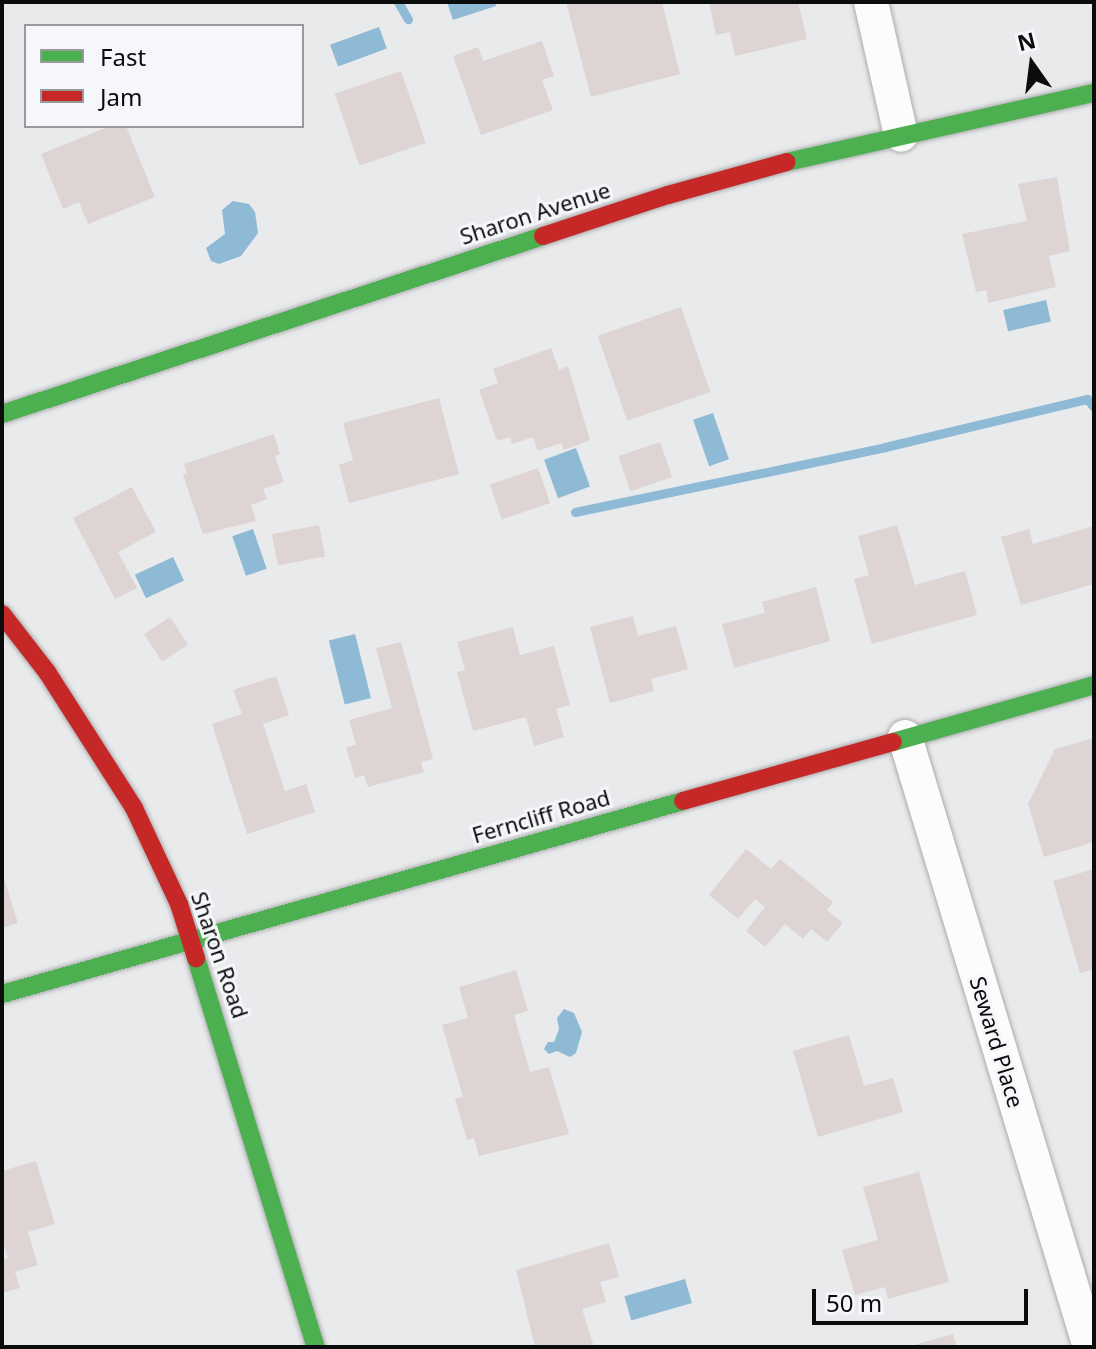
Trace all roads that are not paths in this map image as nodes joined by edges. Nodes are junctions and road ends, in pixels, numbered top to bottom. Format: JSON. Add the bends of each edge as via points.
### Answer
{"nodes":[{"id":1,"x":871,"y":2,"type":"edge"},
{"id":2,"x":1094,"y":93,"type":"edge"},
{"id":3,"x":901,"y":135,"type":"junction"},
{"id":4,"x":2,"y":414,"type":"edge"},
{"id":5,"x":2,"y":614,"type":"edge"},
{"id":6,"x":1094,"y":685,"type":"edge"},
{"id":7,"x":905,"y":737,"type":"junction"},
{"id":8,"x":192,"y":938,"type":"junction"},
{"id":9,"x":2,"y":994,"type":"edge"},
{"id":10,"x":316,"y":1347,"type":"edge"},
{"id":11,"x":1090,"y":1347,"type":"edge"}],
"edges":[{"from":1,"to":3,"type":"street"},
{"from":2,"to":3,"type":"street","name":"Sharon Avenue"},
{"from":3,"to":4,"type":"street","name":"Sharon Avenue","via":[[657,198]]},
{"from":5,"to":8,"type":"street","name":"Sharon Road","via":[[107,761],[141,822]]},
{"from":6,"to":7,"type":"street","name":"Ferncliff Road"},
{"from":7,"to":8,"type":"street","name":"Ferncliff Road"},
{"from":7,"to":11,"type":"street","name":"Seward Place"},
{"from":8,"to":9,"type":"street","name":"Ferncliff Road"},
{"from":8,"to":10,"type":"street","name":"Sharon Road"}]}
